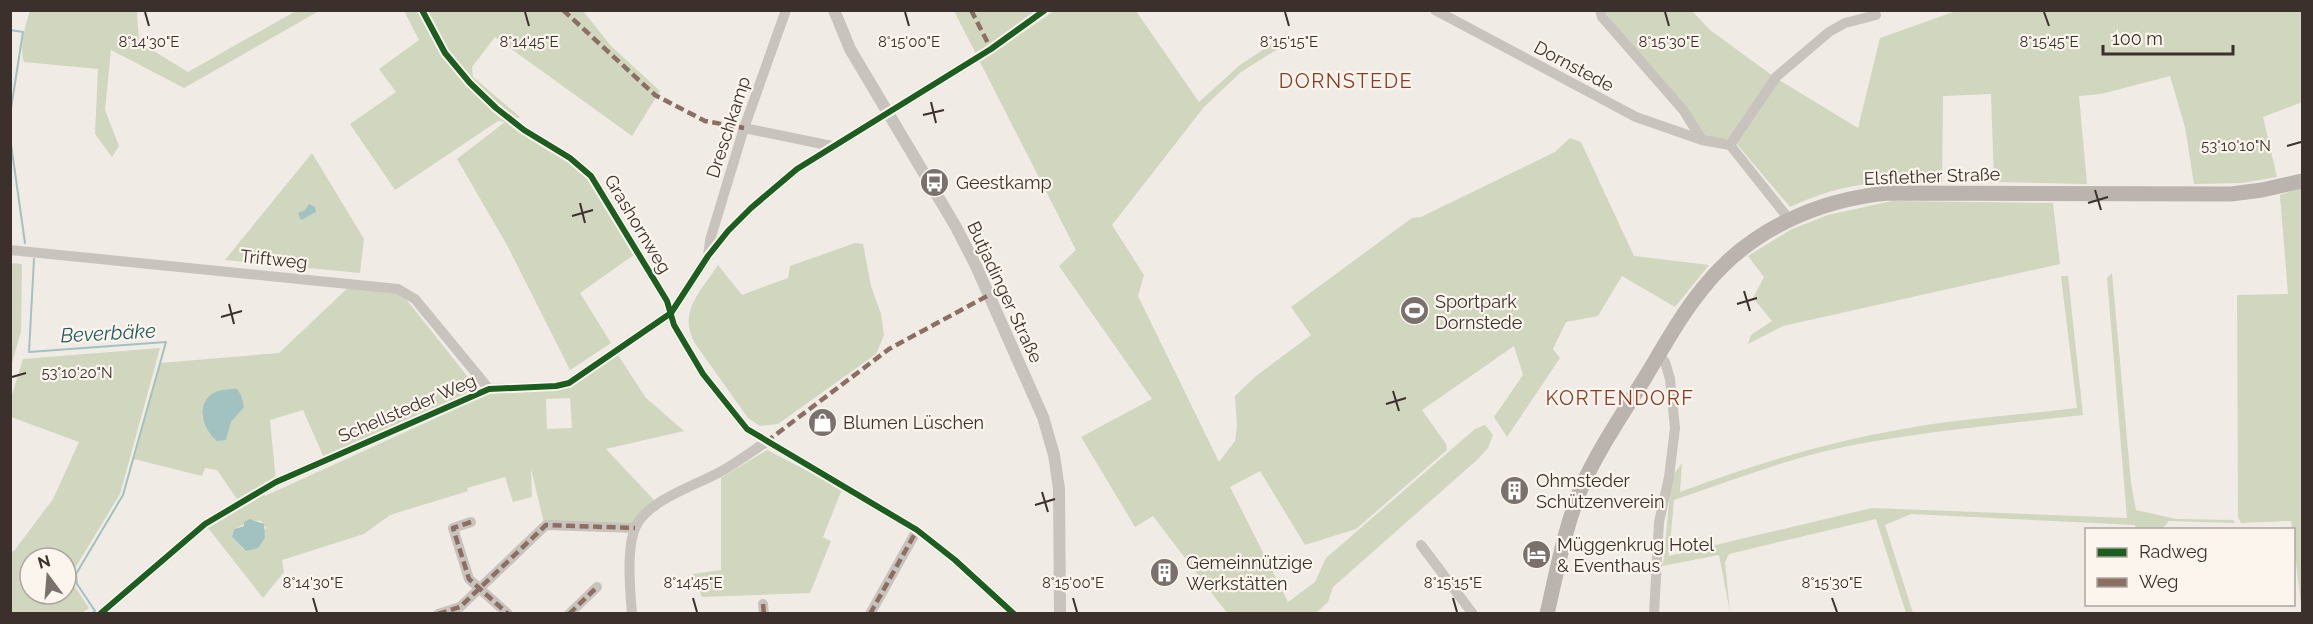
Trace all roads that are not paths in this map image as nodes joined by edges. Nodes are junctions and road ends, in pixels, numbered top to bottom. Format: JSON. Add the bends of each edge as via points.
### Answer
{"nodes":[{"id":1,"x":422,"y":10,"type":"edge"},
{"id":2,"x":786,"y":10,"type":"edge"},
{"id":3,"x":834,"y":10,"type":"edge"},
{"id":4,"x":1045,"y":10,"type":"edge"},
{"id":5,"x":1435,"y":10,"type":"edge"},
{"id":6,"x":1600,"y":10,"type":"edge"},
{"id":7,"x":1876,"y":15,"type":"dead end"},
{"id":8,"x":887,"y":112,"type":"junction"},
{"id":9,"x":744,"y":128,"type":"junction"},
{"id":10,"x":1702,"y":140,"type":"junction"},
{"id":11,"x":1730,"y":145,"type":"junction"},
{"id":12,"x":832,"y":146,"type":"junction"},
{"id":13,"x":2302,"y":181,"type":"edge"},
{"id":14,"x":1789,"y":219,"type":"junction"},
{"id":15,"x":10,"y":250,"type":"edge"},
{"id":16,"x":708,"y":256,"type":"junction"},
{"id":17,"x":671,"y":313,"type":"junction"},
{"id":18,"x":1658,"y":355,"type":"junction"},
{"id":19,"x":489,"y":389,"type":"junction"},
{"id":20,"x":766,"y":442,"type":"junction"},
{"id":21,"x":471,"y":522,"type":"dead end"},
{"id":22,"x":635,"y":528,"type":"junction"},
{"id":23,"x":917,"y":530,"type":"junction"},
{"id":24,"x":1421,"y":545,"type":"dead end"},
{"id":25,"x":597,"y":587,"type":"dead end"},
{"id":26,"x":480,"y":589,"type":"junction"},
{"id":27,"x":100,"y":614,"type":"edge"},
{"id":28,"x":438,"y":614,"type":"edge"},
{"id":29,"x":508,"y":614,"type":"edge"},
{"id":30,"x":569,"y":614,"type":"edge"},
{"id":31,"x":632,"y":614,"type":"edge"},
{"id":32,"x":870,"y":614,"type":"edge"},
{"id":33,"x":1014,"y":614,"type":"edge"},
{"id":34,"x":1060,"y":614,"type":"edge"},
{"id":35,"x":1473,"y":614,"type":"edge"},
{"id":36,"x":1546,"y":614,"type":"edge"},
{"id":37,"x":1654,"y":614,"type":"edge"}],
"edges":[{"from":1,"to":17,"type":"street","name":"Grashornweg","via":[[445,53],[470,83],[524,130],[591,176]]},
{"from":2,"to":9,"type":"street","name":"Dreschkamp"},
{"from":3,"to":8,"type":"street","name":"Butjadinger Straße","via":[[850,49]]},
{"from":4,"to":8,"type":"street","via":[[991,49]]},
{"from":5,"to":10,"type":"street","name":"Dornstede","via":[[1636,117]]},
{"from":6,"to":10,"type":"street","via":[[1684,111]]},
{"from":7,"to":11,"type":"street","via":[[1845,23],[1829,32],[1776,78]]},
{"from":8,"to":12,"type":"street","name":"Schellsteder Weg"},
{"from":8,"to":34,"type":"street","name":"Butjadinger Straße","via":[[976,266],[1043,417],[1059,489]]},
{"from":9,"to":12,"type":"street"},
{"from":9,"to":16,"type":"street","name":"Dreschkamp"},
{"from":10,"to":11,"type":"street","name":"Dornstede"},
{"from":11,"to":14,"type":"street"},
{"from":12,"to":16,"type":"street","name":"Schellsteder Weg","via":[[797,169],[751,208]]},
{"from":13,"to":14,"type":"main road","name":"Elsflether Straße","via":[[2231,194],[1888,193],[1843,200]]},
{"from":14,"to":18,"type":"main road","name":"Elsflether Straße","via":[[1726,261],[1690,304]]},
{"from":15,"to":19,"type":"street","name":"Triftweg","via":[[398,289],[415,298]]},
{"from":16,"to":17,"type":"street","name":"Schellsteder Weg"},
{"from":17,"to":19,"type":"street","name":"Schellsteder Weg","via":[[569,382]]},
{"from":17,"to":20,"type":"street","name":"Grashornweg","via":[[703,374],[747,429]]},
{"from":18,"to":36,"type":"main road","name":"Elsflether Straße","via":[[1581,487]]},
{"from":18,"to":37,"type":"street","via":[[1665,362],[1670,379],[1675,428],[1659,522]]},
{"from":19,"to":27,"type":"street","name":"Schellsteder Weg","via":[[239,502],[205,524]]},
{"from":20,"to":22,"type":"street","via":[[720,472],[648,510]]},
{"from":20,"to":23,"type":"street","name":"Grashornweg"},
{"from":21,"to":26,"type":"street","via":[[453,528],[469,579]]},
{"from":22,"to":26,"type":"street","via":[[546,525]]},
{"from":22,"to":31,"type":"street"},
{"from":23,"to":32,"type":"street"},
{"from":23,"to":33,"type":"street","name":"Grashornweg"},
{"from":24,"to":35,"type":"street"},
{"from":25,"to":30,"type":"street"},
{"from":26,"to":28,"type":"street","via":[[460,607]]},
{"from":26,"to":29,"type":"street"}]}
